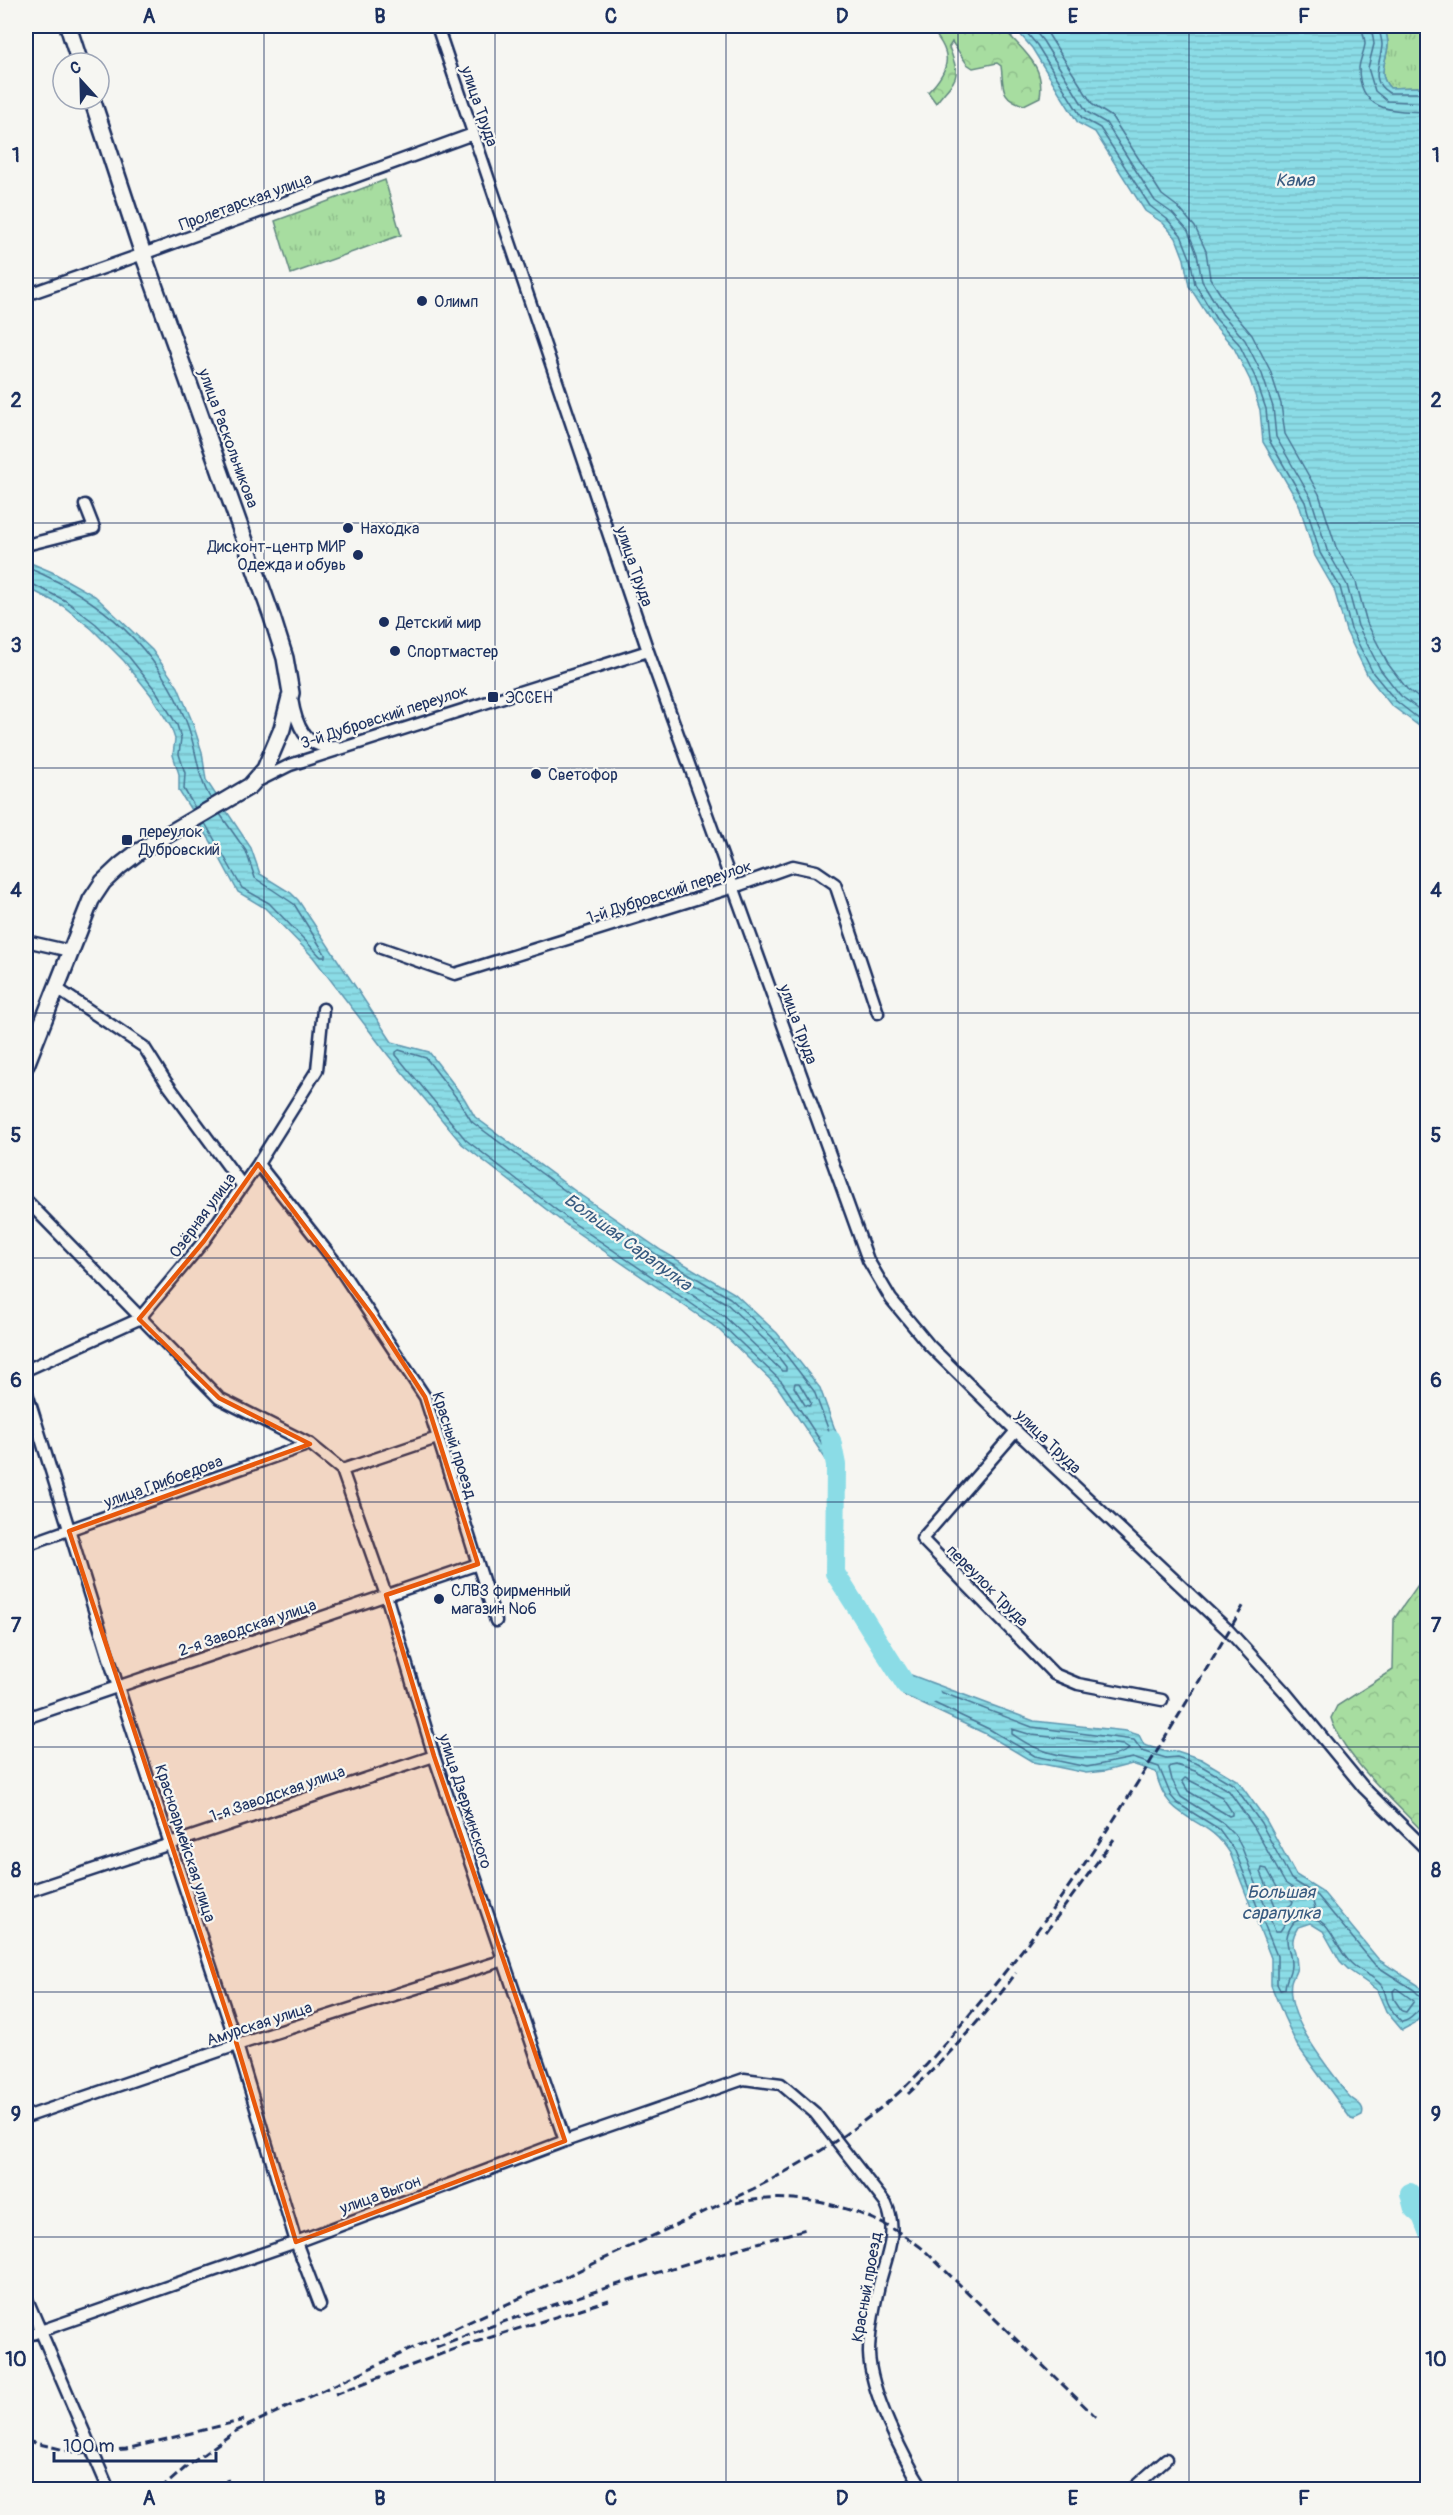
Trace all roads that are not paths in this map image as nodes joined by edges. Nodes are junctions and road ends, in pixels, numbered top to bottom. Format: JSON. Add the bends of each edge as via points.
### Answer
{"nodes":[{"id":1,"x":68,"y":26,"type":"edge"},
{"id":2,"x":437,"y":26,"type":"edge"},
{"id":3,"x":76,"y":51,"type":"edge"},
{"id":4,"x":96,"y":111,"type":"edge"},
{"id":5,"x":473,"y":134,"type":"junction"},
{"id":6,"x":143,"y":254,"type":"junction"},
{"id":7,"x":26,"y":295,"type":"edge"},
{"id":8,"x":85,"y":505,"type":"dead end"},
{"id":9,"x":26,"y":545,"type":"edge"},
{"id":10,"x":648,"y":651,"type":"junction"},
{"id":11,"x":291,"y":693,"type":"junction"},
{"id":12,"x":345,"y":747,"type":"junction"},
{"id":13,"x":244,"y":789,"type":"junction"},
{"id":14,"x":734,"y":887,"type":"junction"},
{"id":15,"x":26,"y":941,"type":"edge"},
{"id":16,"x":381,"y":948,"type":"dead end"},
{"id":17,"x":70,"y":951,"type":"junction"},
{"id":18,"x":56,"y":988,"type":"junction"},
{"id":19,"x":323,"y":1010,"type":"dead end"},
{"id":20,"x":878,"y":1012,"type":"dead end"},
{"id":21,"x":26,"y":1065,"type":"edge"},
{"id":22,"x":258,"y":1164,"type":"junction"},
{"id":23,"x":242,"y":1185,"type":"junction"},
{"id":24,"x":26,"y":1200,"type":"edge"},
{"id":25,"x":139,"y":1319,"type":"junction"},
{"id":26,"x":26,"y":1370,"type":"edge"},
{"id":27,"x":26,"y":1390,"type":"edge"},
{"id":28,"x":1016,"y":1431,"type":"junction"},
{"id":29,"x":438,"y":1438,"type":"junction"},
{"id":30,"x":310,"y":1444,"type":"junction"},
{"id":31,"x":342,"y":1470,"type":"junction"},
{"id":32,"x":69,"y":1531,"type":"junction"},
{"id":33,"x":26,"y":1545,"type":"edge"},
{"id":34,"x":478,"y":1564,"type":"junction"},
{"id":35,"x":386,"y":1595,"type":"junction"},
{"id":36,"x":496,"y":1621,"type":"dead end"},
{"id":37,"x":118,"y":1687,"type":"junction"},
{"id":38,"x":1162,"y":1700,"type":"dead end"},
{"id":39,"x":26,"y":1718,"type":"edge"},
{"id":40,"x":434,"y":1756,"type":"junction"},
{"id":41,"x":170,"y":1845,"type":"junction"},
{"id":42,"x":1428,"y":1851,"type":"edge"},
{"id":43,"x":26,"y":1892,"type":"edge"},
{"id":44,"x":504,"y":1960,"type":"junction"},
{"id":45,"x":237,"y":2045,"type":"junction"},
{"id":46,"x":744,"y":2079,"type":"joint"},
{"id":47,"x":26,"y":2117,"type":"edge"},
{"id":48,"x":565,"y":2141,"type":"junction"},
{"id":49,"x":296,"y":2242,"type":"junction"},
{"id":50,"x":26,"y":2297,"type":"edge"},
{"id":51,"x":320,"y":2305,"type":"dead end"},
{"id":52,"x":39,"y":2330,"type":"junction"},
{"id":53,"x":26,"y":2336,"type":"edge"},
{"id":54,"x":1166,"y":2459,"type":"dead end"},
{"id":55,"x":109,"y":2490,"type":"edge"},
{"id":56,"x":924,"y":2490,"type":"edge"},
{"id":57,"x":1131,"y":2490,"type":"edge"}],
"edges":[{"from":1,"to":3,"type":"main road"},
{"from":2,"to":5,"type":"street","name":"улица Труда"},
{"from":4,"to":6,"type":"main road","name":"улица Раскольникова"},
{"from":5,"to":6,"type":"street","name":"Пролетарская улица"},
{"from":5,"to":10,"type":"street","name":"улица Труда"},
{"from":6,"to":7,"type":"street","name":"Пролетарская улица"},
{"from":6,"to":11,"type":"main road","name":"улица Раскольникова","via":[[272,617]]},
{"from":8,"to":9,"type":"street","via":[[94,528]]},
{"from":10,"to":12,"type":"street","name":"3-й Дубровский переулок"},
{"from":10,"to":14,"type":"street","name":"улица Труда"},
{"from":11,"to":12,"type":"street","via":[[295,720],[305,736],[330,748]]},
{"from":11,"to":13,"type":"main road","name":"улица Раскольникова","via":[[265,769]]},
{"from":12,"to":13,"type":"street","name":"3-й Дубровский переулок","via":[[290,765]]},
{"from":13,"to":17,"type":"main road","via":[[138,852],[103,882]]},
{"from":14,"to":16,"type":"street","name":"1-й Дубровский переулок","via":[[455,974]]},
{"from":14,"to":20,"type":"street","name":"1-й Дубровский переулок","via":[[793,866],[816,871],[835,884]]},
{"from":14,"to":28,"type":"street","name":"улица Труда","via":[[868,1260],[891,1299],[929,1345]]},
{"from":15,"to":17,"type":"street"},
{"from":17,"to":18,"type":"main road"},
{"from":18,"to":21,"type":"main road"},
{"from":18,"to":23,"type":"street","via":[[144,1047]]},
{"from":19,"to":22,"type":"street","name":"Озёрная улица","via":[[317,1070]]},
{"from":22,"to":23,"type":"street","name":"Озёрная улица"},
{"from":22,"to":29,"type":"street","name":"Красный проезд","via":[[336,1263],[425,1397]]},
{"from":23,"to":25,"type":"street","name":"Озёрная улица","via":[[204,1241]]},
{"from":24,"to":25,"type":"street"},
{"from":25,"to":26,"type":"street","name":"Озёрная улица"},
{"from":25,"to":30,"type":"street","via":[[219,1398]]},
{"from":27,"to":32,"type":"street","name":"Красноармейская улица"},
{"from":28,"to":38,"type":"street","name":"переулок Труда","via":[[922,1539],[1054,1674],[1078,1684]]},
{"from":28,"to":42,"type":"street","name":"улица Труда","via":[[1228,1631],[1284,1691],[1364,1788]]},
{"from":29,"to":31,"type":"street"},
{"from":29,"to":34,"type":"street","name":"Красный проезд"},
{"from":30,"to":31,"type":"street"},
{"from":30,"to":32,"type":"street","name":"улица Грибоедова"},
{"from":31,"to":35,"type":"street","name":"улица Дзержинского"},
{"from":32,"to":33,"type":"street","name":"улица Грибоедова"},
{"from":32,"to":37,"type":"street","name":"Красноармейская улица"},
{"from":34,"to":35,"type":"street","name":"2-я Заводская улица"},
{"from":34,"to":36,"type":"street","name":"Красный проезд"},
{"from":35,"to":37,"type":"street","name":"2-я Заводская улица"},
{"from":35,"to":40,"type":"street","name":"улица Дзержинского"},
{"from":37,"to":39,"type":"street","name":"2-я Заводская улица"},
{"from":37,"to":41,"type":"street","name":"Красноармейская улица"},
{"from":40,"to":41,"type":"street","name":"1-я Заводская улица"},
{"from":40,"to":44,"type":"street","name":"улица Дзержинского"},
{"from":41,"to":43,"type":"street","name":"1-я Заводская улица"},
{"from":41,"to":45,"type":"street","name":"Красноармейская улица"},
{"from":44,"to":45,"type":"street","name":"Амурская улица"},
{"from":44,"to":48,"type":"street","name":"улица Дзержинского"},
{"from":45,"to":47,"type":"street","name":"Амурская улица"},
{"from":45,"to":49,"type":"street","name":"Красноармейская улица"},
{"from":46,"to":48,"type":"street","name":"улица Выгон"},
{"from":46,"to":56,"type":"street","name":"Красный проезд","via":[[781,2084],[815,2113],[891,2213],[892,2240],[870,2333],[870,2365],[893,2429]]},
{"from":48,"to":49,"type":"street","name":"улица Выгон"},
{"from":49,"to":51,"type":"street","name":"Красноармейская улица"},
{"from":49,"to":52,"type":"street","name":"улица Выгон"},
{"from":50,"to":52,"type":"street"},
{"from":52,"to":53,"type":"street","name":"улица Выгон"},
{"from":52,"to":55,"type":"street"},
{"from":54,"to":57,"type":"street"}]}
